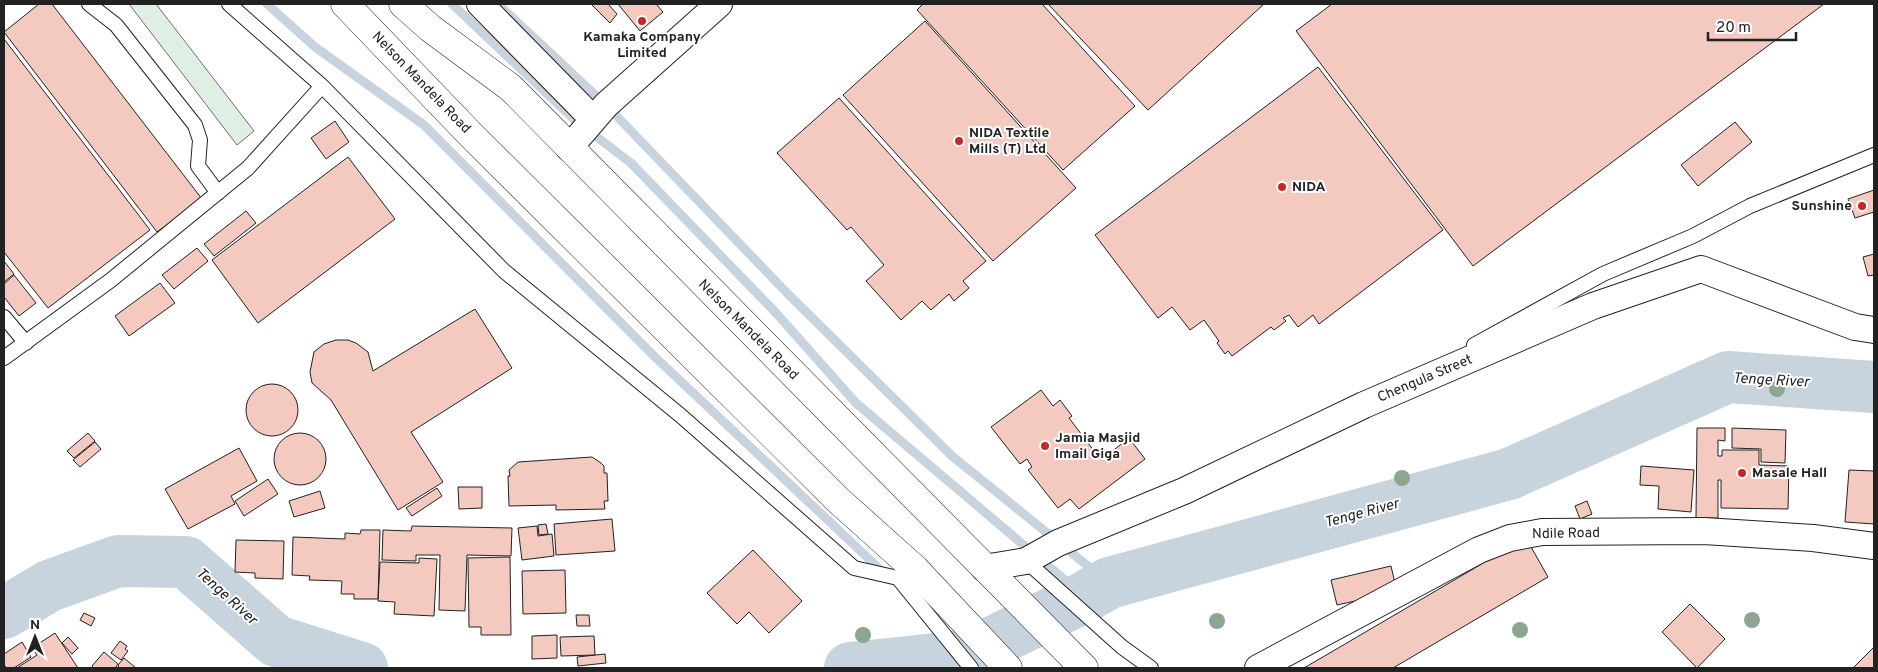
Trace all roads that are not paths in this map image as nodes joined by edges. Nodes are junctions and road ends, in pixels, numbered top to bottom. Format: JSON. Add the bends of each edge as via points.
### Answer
{"nodes":[{"id":1,"x":89,"y":4,"type":"edge"},
{"id":2,"x":229,"y":4,"type":"edge"},
{"id":3,"x":345,"y":4,"type":"edge"},
{"id":4,"x":403,"y":4,"type":"edge"},
{"id":5,"x":480,"y":4,"type":"edge"},
{"id":6,"x":719,"y":4,"type":"edge"},
{"id":7,"x":322,"y":86,"type":"junction"},
{"id":8,"x":593,"y":119,"type":"junction"},
{"id":9,"x":569,"y":148,"type":"junction"},
{"id":10,"x":1874,"y":154,"type":"edge"},
{"id":11,"x":218,"y":193,"type":"junction"},
{"id":12,"x":4,"y":318,"type":"edge"},
{"id":13,"x":1874,"y":330,"type":"edge"},
{"id":14,"x":26,"y":343,"type":"junction"},
{"id":15,"x":4,"y":358,"type":"edge"},
{"id":16,"x":1364,"y":405,"type":"junction"},
{"id":17,"x":1874,"y":546,"type":"edge"},
{"id":18,"x":1026,"y":561,"type":"junction"},
{"id":19,"x":984,"y":568,"type":"junction"},
{"id":20,"x":906,"y":574,"type":"junction"},
{"id":21,"x":971,"y":668,"type":"edge"},
{"id":22,"x":1008,"y":668,"type":"edge"},
{"id":23,"x":1084,"y":668,"type":"edge"},
{"id":24,"x":1151,"y":668,"type":"edge"},
{"id":25,"x":1258,"y":668,"type":"edge"}],
"edges":[{"from":1,"to":11,"type":"lane","via":[[116,25],[195,125],[200,140],[198,166]]},
{"from":2,"to":7,"type":"lane"},
{"from":3,"to":20,"type":"main road","name":"Nelson Mandela Road","via":[[471,135],[838,500]]},
{"from":4,"to":9,"type":"main road","name":"Nelson Mandela Road","via":[[511,88]]},
{"from":5,"to":8,"type":"street"},
{"from":6,"to":8,"type":"street","via":[[679,37]]},
{"from":7,"to":11,"type":"lane","via":[[248,168]]},
{"from":7,"to":20,"type":"lane","via":[[504,271],[680,415],[854,568]]},
{"from":8,"to":9,"type":"street"},
{"from":9,"to":19,"type":"main road","name":"Nelson Mandela Road"},
{"from":10,"to":16,"type":"lane","via":[[1750,206],[1693,236],[1603,274]]},
{"from":11,"to":14,"type":"lane","via":[[111,280]]},
{"from":12,"to":14,"type":"lane"},
{"from":13,"to":16,"type":"street","name":"Chengula Street","via":[[1855,327],[1701,269],[1593,306]]},
{"from":14,"to":15,"type":"lane"},
{"from":16,"to":18,"type":"street","name":"Chengula Street","via":[[1184,492],[1058,543]]},
{"from":17,"to":25,"type":"street","name":"Ndile Road","via":[[1814,538],[1704,531],[1542,532],[1510,538],[1479,550]]},
{"from":18,"to":19,"type":"street","name":"Chengula Street"},
{"from":18,"to":24,"type":"lane","via":[[1122,647]]},
{"from":19,"to":23,"type":"main road","name":"Nelson Mandela Road"},
{"from":20,"to":21,"type":"lane"},
{"from":20,"to":22,"type":"main road","name":"Nelson Mandela Road"}]}
